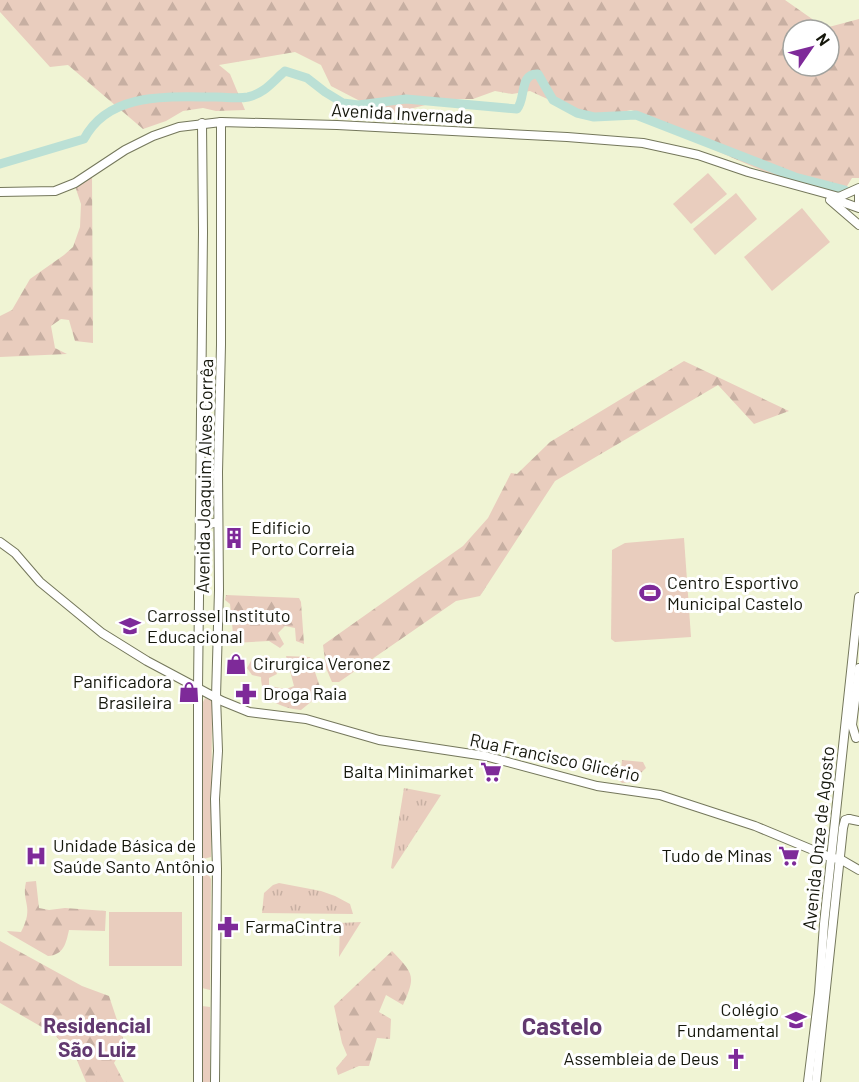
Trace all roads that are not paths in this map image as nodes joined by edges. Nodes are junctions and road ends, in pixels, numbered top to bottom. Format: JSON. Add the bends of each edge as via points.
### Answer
{"nodes":[{"id":1,"x":221,"y":122,"type":"junction"},
{"id":2,"x":202,"y":123,"type":"junction"},
{"id":3,"x":859,"y":190,"type":"edge"},
{"id":4,"x":813,"y":191,"type":"junction"},
{"id":5,"x":0,"y":192,"type":"edge"},
{"id":6,"x":826,"y":197,"type":"junction"},
{"id":7,"x":859,"y":202,"type":"edge"},
{"id":8,"x":859,"y":208,"type":"edge"},
{"id":9,"x":859,"y":225,"type":"edge"},
{"id":10,"x":202,"y":468,"type":"junction"},
{"id":11,"x":218,"y":472,"type":"junction"},
{"id":12,"x":218,"y":522,"type":"junction"},
{"id":13,"x":201,"y":526,"type":"junction"},
{"id":14,"x":0,"y":542,"type":"edge"},
{"id":15,"x":859,"y":597,"type":"edge"},
{"id":16,"x":859,"y":668,"type":"edge"},
{"id":17,"x":198,"y":689,"type":"junction"},
{"id":18,"x":216,"y":697,"type":"junction"},
{"id":19,"x":236,"y":707,"type":"junction"},
{"id":20,"x":216,"y":712,"type":"junction"},
{"id":21,"x":845,"y":735,"type":"junction"},
{"id":22,"x":857,"y":739,"type":"edge"},
{"id":23,"x":837,"y":805,"type":"junction"},
{"id":24,"x":849,"y":819,"type":"junction"},
{"id":25,"x":859,"y":821,"type":"edge"},
{"id":26,"x":836,"y":858,"type":"junction"},
{"id":27,"x":859,"y":870,"type":"edge"},
{"id":28,"x":198,"y":1082,"type":"edge"},
{"id":29,"x":215,"y":1082,"type":"edge"},
{"id":30,"x":808,"y":1082,"type":"edge"},
{"id":31,"x":816,"y":1082,"type":"edge"}],
"edges":[{"from":1,"to":2,"type":"main road","name":"Avenida Invernada"},
{"from":1,"to":4,"type":"main road","name":"Avenida Invernada","via":[[643,143],[698,155]]},
{"from":1,"to":11,"type":"main road","name":"Avenida Joaquim Alves Corrêa"},
{"from":2,"to":5,"type":"main road","name":"Avenida Invernada","via":[[179,127],[141,142],[55,191]]},
{"from":2,"to":10,"type":"main road","name":"Avenida Joaquim Alves Corrêa"},
{"from":3,"to":4,"type":"main road","name":"Avenida Invernada","via":[[839,197]]},
{"from":3,"to":7,"type":"main road"},
{"from":4,"to":6,"type":"main road","name":"Avenida Invernada"},
{"from":6,"to":8,"type":"main road","name":"Avenida Invernada"},
{"from":6,"to":9,"type":"main road"},
{"from":10,"to":11,"type":"main road","via":[[213,464]]},
{"from":10,"to":13,"type":"main road","name":"Avenida Joaquim Alves Corrêa"},
{"from":11,"to":12,"type":"main road","name":"Avenida Joaquim Alves Corrêa"},
{"from":12,"to":13,"type":"main road"},
{"from":12,"to":18,"type":"main road","name":"Avenida Joaquim Alves Corrêa"},
{"from":13,"to":17,"type":"main road","name":"Avenida Joaquim Alves Corrêa"},
{"from":14,"to":17,"type":"main road","name":"Rua Francisco Glicério","via":[[40,582],[102,633]]},
{"from":15,"to":21,"type":"main road","name":"Avenida Onze de Agosto"},
{"from":16,"to":22,"type":"main road","name":"Avenida Onze de Agosto","via":[[852,725]]},
{"from":17,"to":18,"type":"main road","name":"Rua Francisco Glicério"},
{"from":17,"to":28,"type":"main road","name":"Avenida Joaquim Alves Corrêa"},
{"from":18,"to":19,"type":"main road","name":"Rua Francisco Glicério"},
{"from":18,"to":20,"type":"main road","name":"Avenida Joaquim Alves Corrêa"},
{"from":19,"to":20,"type":"main road","name":"Rua Francisco Glicério"},
{"from":19,"to":26,"type":"main road","name":"Rua Francisco Glicério","via":[[306,719],[379,740],[484,756],[597,786],[660,795]]},
{"from":20,"to":29,"type":"main road","name":"Avenida Joaquim Alves Corrêa"},
{"from":21,"to":22,"type":"main road"},
{"from":21,"to":23,"type":"main road","name":"Avenida Onze de Agosto"},
{"from":23,"to":24,"type":"main road"},
{"from":23,"to":26,"type":"main road","name":"Avenida Onze de Agosto"},
{"from":24,"to":25,"type":"main road"},
{"from":24,"to":26,"type":"main road","name":"Avenida Onze de Agosto","via":[[844,823]]},
{"from":26,"to":27,"type":"main road","name":"Rua Francisco Glicério"},
{"from":26,"to":30,"type":"main road","name":"Avenida Onze de Agosto","via":[[824,924]]},
{"from":26,"to":31,"type":"main road","name":"Avenida Onze de Agosto"}]}
